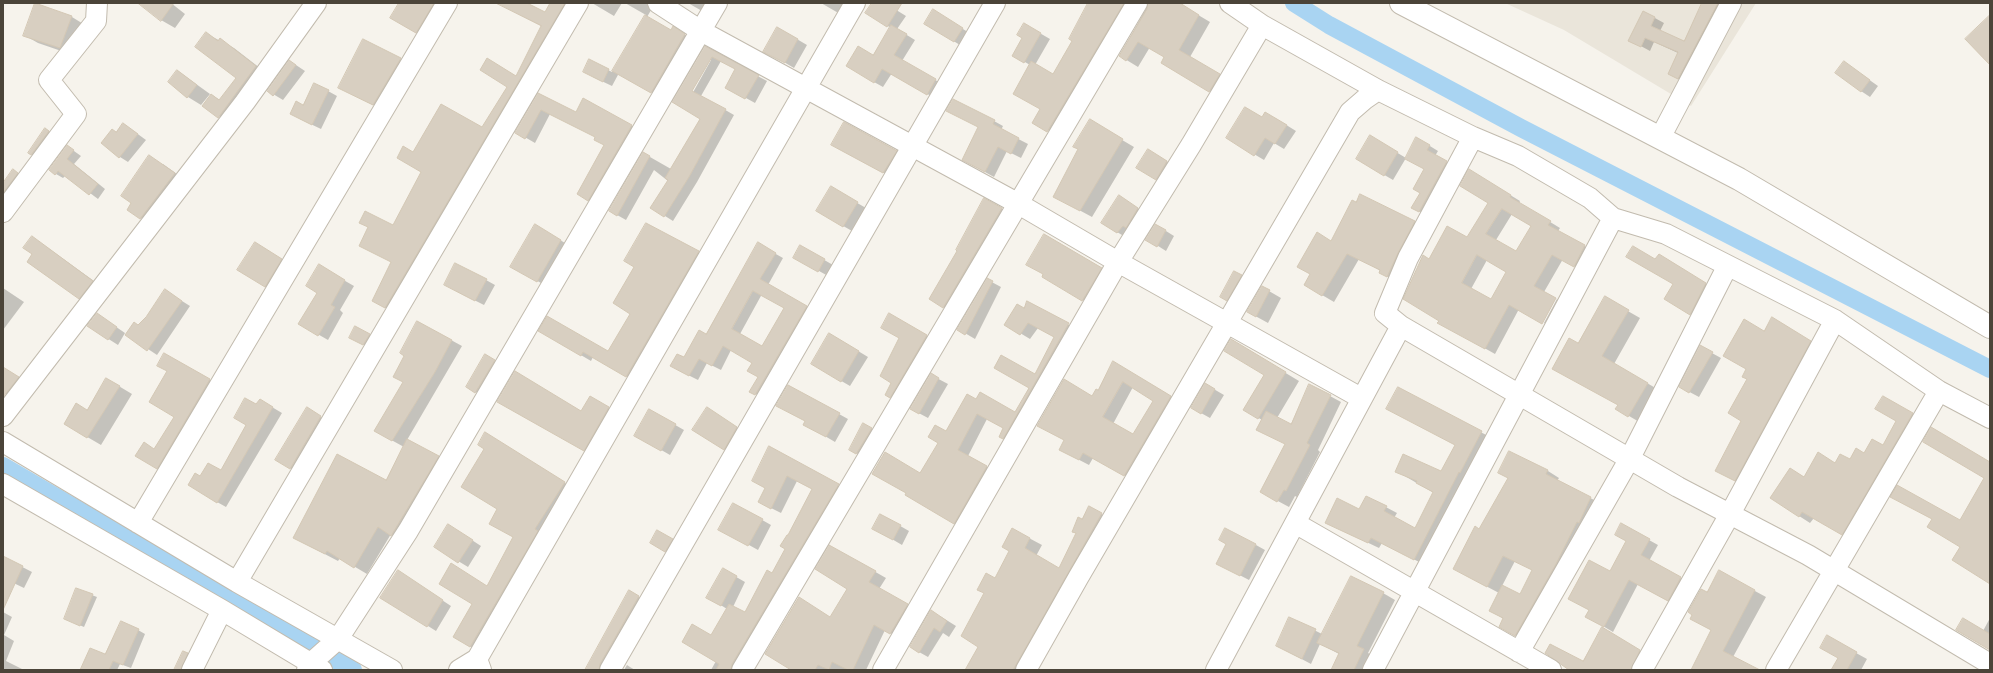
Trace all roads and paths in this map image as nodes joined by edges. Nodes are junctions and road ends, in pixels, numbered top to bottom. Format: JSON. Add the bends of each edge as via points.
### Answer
{"nodes":[{"id":1,"x":97,"y":3,"type":"edge"},
{"id":2,"x":316,"y":3,"type":"edge"},
{"id":3,"x":447,"y":3,"type":"edge"},
{"id":4,"x":578,"y":3,"type":"edge"},
{"id":5,"x":658,"y":3,"type":"edge"},
{"id":6,"x":717,"y":3,"type":"edge"},
{"id":7,"x":855,"y":3,"type":"edge"},
{"id":8,"x":995,"y":3,"type":"edge"},
{"id":9,"x":1137,"y":3,"type":"edge"},
{"id":10,"x":1230,"y":3,"type":"edge"},
{"id":11,"x":1401,"y":3,"type":"edge"},
{"id":12,"x":1731,"y":3,"type":"edge"},
{"id":13,"x":1262,"y":25,"type":"junction"},
{"id":14,"x":701,"y":31,"type":"junction"},
{"id":15,"x":806,"y":88,"type":"junction"},
{"id":16,"x":1378,"y":90,"type":"junction"},
{"id":17,"x":1473,"y":137,"type":"junction"},
{"id":18,"x":1660,"y":138,"type":"junction"},
{"id":19,"x":913,"y":145,"type":"junction"},
{"id":20,"x":1017,"y":203,"type":"junction"},
{"id":21,"x":3,"y":212,"type":"edge"},
{"id":22,"x":1613,"y":218,"type":"junction"},
{"id":23,"x":1118,"y":262,"type":"junction"},
{"id":24,"x":1727,"y":267,"type":"junction"},
{"id":25,"x":1835,"y":320,"type":"junction"},
{"id":26,"x":1227,"y":323,"type":"junction"},
{"id":27,"x":1401,"y":326,"type":"junction"},
{"id":28,"x":1990,"y":327,"type":"edge"},
{"id":29,"x":1939,"y":392,"type":"junction"},
{"id":30,"x":1520,"y":394,"type":"junction"},
{"id":31,"x":1361,"y":398,"type":"junction"},
{"id":32,"x":3,"y":416,"type":"edge"},
{"id":33,"x":1990,"y":418,"type":"edge"},
{"id":34,"x":3,"y":442,"type":"edge"},
{"id":35,"x":1630,"y":458,"type":"junction"},
{"id":36,"x":3,"y":484,"type":"edge"},
{"id":37,"x":1730,"y":514,"type":"junction"},
{"id":38,"x":138,"y":523,"type":"junction"},
{"id":39,"x":1295,"y":523,"type":"junction"},
{"id":40,"x":1834,"y":571,"type":"junction"},
{"id":41,"x":237,"y":582,"type":"junction"},
{"id":42,"x":1415,"y":592,"type":"junction"},
{"id":43,"x":222,"y":610,"type":"junction"},
{"id":44,"x":338,"y":639,"type":"junction"},
{"id":45,"x":1520,"y":652,"type":"junction"},
{"id":46,"x":1990,"y":664,"type":"edge"},
{"id":47,"x":479,"y":665,"type":"edge"},
{"id":48,"x":313,"y":668,"type":"edge"},
{"id":49,"x":192,"y":670,"type":"edge"},
{"id":50,"x":392,"y":670,"type":"edge"},
{"id":51,"x":459,"y":670,"type":"edge"},
{"id":52,"x":610,"y":670,"type":"edge"},
{"id":53,"x":742,"y":670,"type":"edge"},
{"id":54,"x":883,"y":670,"type":"edge"},
{"id":55,"x":1026,"y":670,"type":"edge"},
{"id":56,"x":1216,"y":670,"type":"edge"},
{"id":57,"x":1373,"y":670,"type":"edge"},
{"id":58,"x":1551,"y":670,"type":"edge"},
{"id":59,"x":1642,"y":670,"type":"edge"},
{"id":60,"x":1776,"y":670,"type":"edge"}],
"edges":[{"from":1,"to":21,"type":"street","via":[[96,21],[49,80],[76,114]]},
{"from":2,"to":32,"type":"street","via":[[245,102]]},
{"from":3,"to":38,"type":"street"},
{"from":4,"to":41,"type":"street"},
{"from":5,"to":14,"type":"street"},
{"from":6,"to":14,"type":"street"},
{"from":7,"to":15,"type":"street"},
{"from":8,"to":19,"type":"street"},
{"from":9,"to":20,"type":"street"},
{"from":10,"to":13,"type":"street"},
{"from":11,"to":18,"type":"street"},
{"from":12,"to":18,"type":"street"},
{"from":13,"to":16,"type":"street"},
{"from":13,"to":23,"type":"street"},
{"from":14,"to":15,"type":"street"},
{"from":14,"to":44,"type":"street","via":[[408,531]]},
{"from":15,"to":19,"type":"street"},
{"from":15,"to":47,"type":"street"},
{"from":16,"to":17,"type":"street"},
{"from":16,"to":26,"type":"street","via":[[1350,112]]},
{"from":17,"to":22,"type":"street","via":[[1518,156],[1590,198]]},
{"from":17,"to":27,"type":"street","via":[[1408,258],[1385,313]]},
{"from":18,"to":28,"type":"street","via":[[1739,179]]},
{"from":19,"to":20,"type":"street"},
{"from":19,"to":52,"type":"street"},
{"from":20,"to":23,"type":"street"},
{"from":20,"to":53,"type":"street"},
{"from":22,"to":24,"type":"street","via":[[1666,234]]},
{"from":22,"to":30,"type":"street"},
{"from":23,"to":26,"type":"street"},
{"from":23,"to":54,"type":"street"},
{"from":24,"to":25,"type":"street"},
{"from":24,"to":35,"type":"street"},
{"from":25,"to":29,"type":"street"},
{"from":25,"to":37,"type":"street"},
{"from":26,"to":31,"type":"street"},
{"from":26,"to":55,"type":"street"},
{"from":27,"to":30,"type":"street"},
{"from":27,"to":31,"type":"street"},
{"from":29,"to":33,"type":"street"},
{"from":29,"to":40,"type":"street"},
{"from":30,"to":35,"type":"street"},
{"from":30,"to":42,"type":"street"},
{"from":31,"to":39,"type":"street"},
{"from":34,"to":38,"type":"street"},
{"from":35,"to":37,"type":"street"},
{"from":35,"to":45,"type":"street"},
{"from":36,"to":43,"type":"street"},
{"from":37,"to":40,"type":"street"},
{"from":37,"to":59,"type":"street"},
{"from":38,"to":41,"type":"street"},
{"from":39,"to":42,"type":"street"},
{"from":39,"to":56,"type":"street"},
{"from":40,"to":46,"type":"street"},
{"from":40,"to":60,"type":"street"},
{"from":41,"to":44,"type":"street"},
{"from":42,"to":45,"type":"street"},
{"from":42,"to":57,"type":"street"},
{"from":43,"to":48,"type":"street"},
{"from":43,"to":49,"type":"street"},
{"from":44,"to":48,"type":"street"},
{"from":44,"to":50,"type":"street"},
{"from":45,"to":58,"type":"street"},
{"from":47,"to":51,"type":"street"}]}
